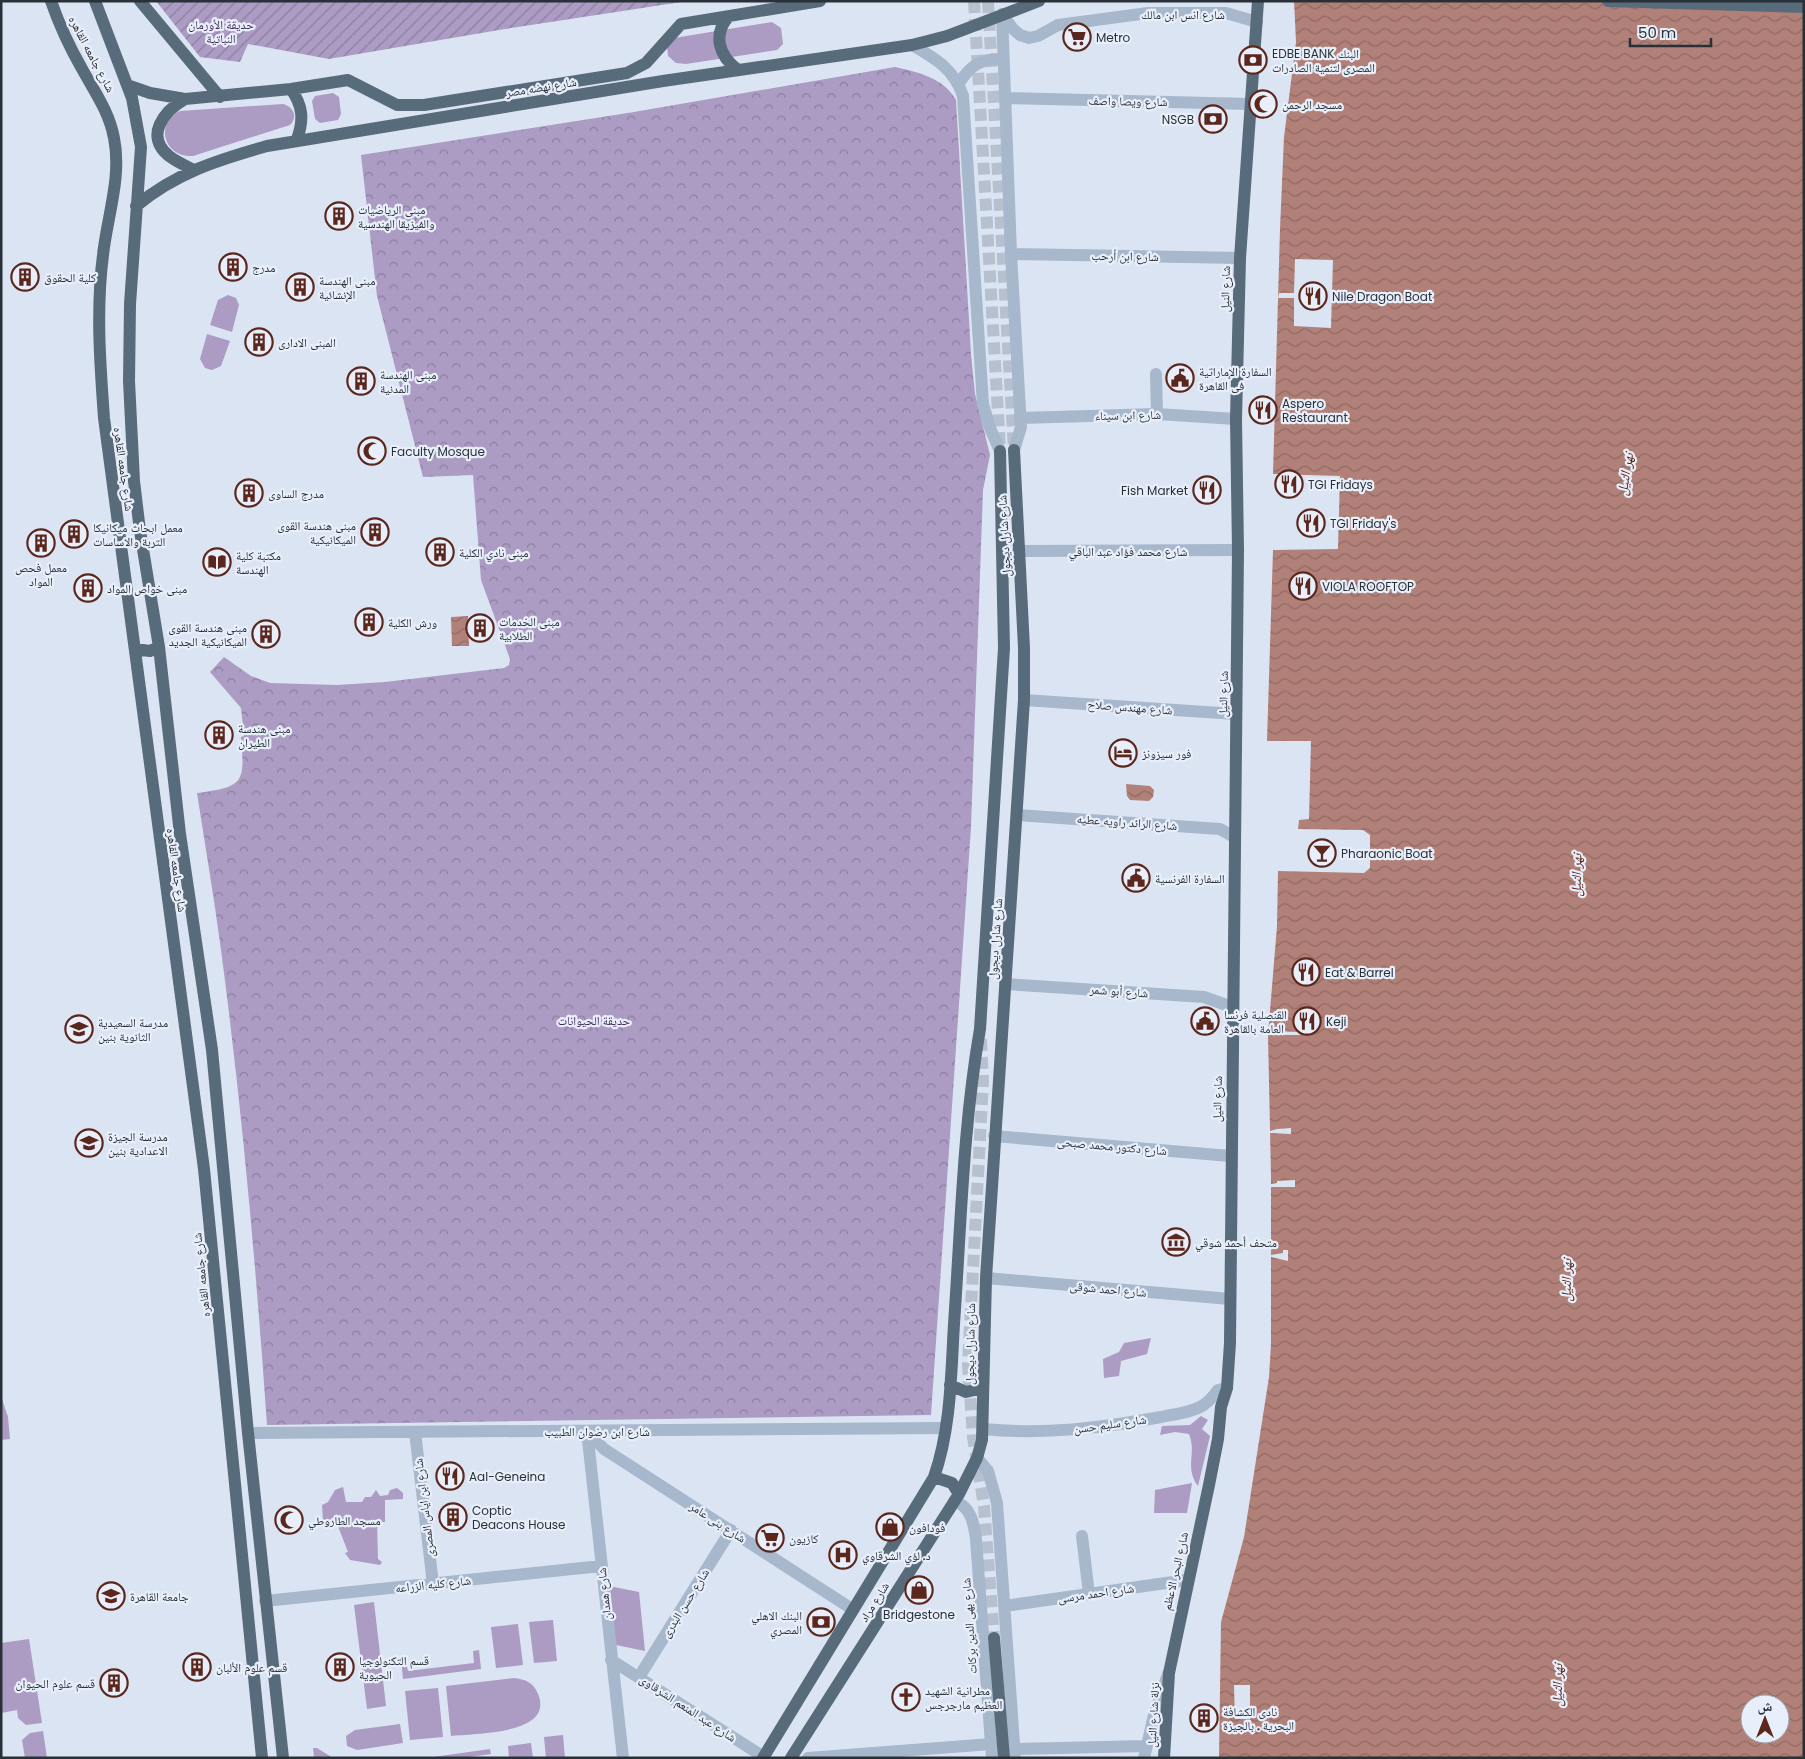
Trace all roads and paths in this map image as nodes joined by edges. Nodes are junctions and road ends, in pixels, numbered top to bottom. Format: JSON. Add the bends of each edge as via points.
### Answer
{"nodes":[{"id":1,"x":52,"y":1,"type":"edge"},
{"id":2,"x":95,"y":1,"type":"edge"},
{"id":3,"x":140,"y":1,"type":"edge"},
{"id":4,"x":820,"y":1,"type":"edge"},
{"id":5,"x":1039,"y":1,"type":"edge"},
{"id":6,"x":1258,"y":1,"type":"edge"},
{"id":7,"x":1608,"y":1,"type":"edge"},
{"id":8,"x":1804,"y":7,"type":"edge"},
{"id":9,"x":1002,"y":14,"type":"junction"},
{"id":10,"x":729,"y":16,"type":"junction"},
{"id":11,"x":1257,"y":22,"type":"junction"},
{"id":12,"x":912,"y":45,"type":"junction"},
{"id":13,"x":1003,"y":59,"type":"junction"},
{"id":14,"x":738,"y":70,"type":"junction"},
{"id":15,"x":958,"y":83,"type":"junction"},
{"id":16,"x":127,"y":85,"type":"junction"},
{"id":17,"x":292,"y":89,"type":"junction"},
{"id":18,"x":220,"y":97,"type":"junction"},
{"id":19,"x":1005,"y":98,"type":"junction"},
{"id":20,"x":184,"y":99,"type":"junction"},
{"id":21,"x":1250,"y":104,"type":"junction"},
{"id":22,"x":297,"y":139,"type":"junction"},
{"id":23,"x":194,"y":170,"type":"junction"},
{"id":24,"x":136,"y":206,"type":"junction"},
{"id":25,"x":1011,"y":254,"type":"junction"},
{"id":26,"x":1240,"y":258,"type":"junction"},
{"id":27,"x":1156,"y":374,"type":"dead end"},
{"id":28,"x":1157,"y":414,"type":"junction"},
{"id":29,"x":1020,"y":418,"type":"junction"},
{"id":30,"x":1236,"y":419,"type":"junction"},
{"id":31,"x":1014,"y":450,"type":"joint"},
{"id":32,"x":1000,"y":451,"type":"joint"},
{"id":33,"x":1238,"y":550,"type":"junction"},
{"id":34,"x":1018,"y":551,"type":"junction"},
{"id":35,"x":159,"y":647,"type":"junction"},
{"id":36,"x":135,"y":649,"type":"junction"},
{"id":37,"x":1024,"y":700,"type":"junction"},
{"id":38,"x":1236,"y":714,"type":"junction"},
{"id":39,"x":1017,"y":815,"type":"junction"},
{"id":40,"x":1234,"y":838,"type":"junction"},
{"id":41,"x":1005,"y":984,"type":"junction"},
{"id":42,"x":1232,"y":1007,"type":"junction"},
{"id":43,"x":212,"y":1050,"type":"junction"},
{"id":44,"x":190,"y":1053,"type":"junction"},
{"id":45,"x":994,"y":1136,"type":"junction"},
{"id":46,"x":1230,"y":1156,"type":"junction"},
{"id":47,"x":986,"y":1278,"type":"junction"},
{"id":48,"x":1230,"y":1299,"type":"junction"},
{"id":49,"x":950,"y":1385,"type":"junction"},
{"id":50,"x":983,"y":1388,"type":"junction"},
{"id":51,"x":1227,"y":1388,"type":"junction"},
{"id":52,"x":945,"y":1428,"type":"junction"},
{"id":53,"x":984,"y":1429,"type":"junction"},
{"id":54,"x":587,"y":1431,"type":"junction"},
{"id":55,"x":415,"y":1432,"type":"junction"},
{"id":56,"x":248,"y":1433,"type":"junction"},
{"id":57,"x":977,"y":1458,"type":"junction"},
{"id":58,"x":934,"y":1477,"type":"junction"},
{"id":59,"x":957,"y":1498,"type":"junction"},
{"id":60,"x":731,"y":1530,"type":"junction"},
{"id":61,"x":1082,"y":1536,"type":"dead end"},
{"id":62,"x":601,"y":1566,"type":"junction"},
{"id":63,"x":1187,"y":1580,"type":"junction"},
{"id":64,"x":433,"y":1584,"type":"junction"},
{"id":65,"x":1089,"y":1594,"type":"junction"},
{"id":66,"x":266,"y":1601,"type":"junction"},
{"id":67,"x":1005,"y":1606,"type":"junction"},
{"id":68,"x":852,"y":1609,"type":"junction"},
{"id":69,"x":994,"y":1638,"type":"tunnel mouth"},
{"id":70,"x":611,"y":1660,"type":"junction"},
{"id":71,"x":1169,"y":1673,"type":"junction"},
{"id":72,"x":639,"y":1677,"type":"junction"},
{"id":73,"x":991,"y":1744,"type":"junction"},
{"id":74,"x":1145,"y":1752,"type":"edge"},
{"id":75,"x":1015,"y":1753,"type":"edge"},
{"id":76,"x":262,"y":1758,"type":"edge"},
{"id":77,"x":283,"y":1758,"type":"edge"},
{"id":78,"x":622,"y":1758,"type":"edge"},
{"id":79,"x":763,"y":1758,"type":"edge"},
{"id":80,"x":791,"y":1758,"type":"edge"},
{"id":81,"x":808,"y":1758,"type":"edge"},
{"id":82,"x":992,"y":1758,"type":"edge"},
{"id":83,"x":1004,"y":1758,"type":"edge"},
{"id":84,"x":1164,"y":1758,"type":"edge"}],
"edges":[{"from":1,"to":36,"type":"main road","name":"شارع جامعه القاهره","via":[[72,51],[102,102],[115,140],[115,184],[100,285],[99,344],[104,418]]},
{"from":2,"to":16,"type":"main road","name":"شارع جامعه القاهره"},
{"from":3,"to":18,"type":"main road"},
{"from":4,"to":10,"type":"main road","name":"شارع نهضه مصر"},
{"from":5,"to":9,"type":"main road","name":"شارع نهضه مصر"},
{"from":6,"to":11,"type":"main road","name":"شارع النيل"},
{"from":7,"to":8,"type":"main road"},
{"from":9,"to":11,"type":"street","name":"شارع انس ابن مالك","via":[[1013,29],[1029,38],[1058,25],[1148,12],[1226,13]]},
{"from":9,"to":12,"type":"main road","name":"شارع نهضه مصر","via":[[962,31]]},
{"from":9,"to":13,"type":"street"},
{"from":10,"to":14,"type":"main road","via":[[720,30],[720,47],[727,61]]},
{"from":10,"to":17,"type":"main road","name":"شارع نهضه مصر","via":[[681,24],[650,59],[627,73],[410,106],[386,101],[348,80]]},
{"from":11,"to":21,"type":"main road","name":"شارع النيل"},
{"from":12,"to":14,"type":"main road","name":"شارع نهضه مصر"},
{"from":12,"to":15,"type":"street","via":[[943,64]]},
{"from":13,"to":15,"type":"street","via":[[979,61]]},
{"from":13,"to":19,"type":"street"},
{"from":14,"to":22,"type":"main road","name":"شارع نهضه مصر"},
{"from":15,"to":32,"type":"street","via":[[963,96],[983,404]]},
{"from":16,"to":20,"type":"main road","name":"شارع نهضه مصر"},
{"from":16,"to":24,"type":"main road","name":"شارع جامعه القاهره","via":[[141,147]]},
{"from":17,"to":18,"type":"main road","name":"شارع نهضه مصر"},
{"from":17,"to":22,"type":"main road","via":[[302,113],[302,127]]},
{"from":18,"to":20,"type":"main road","name":"شارع نهضه مصر"},
{"from":19,"to":21,"type":"street","name":"شارع ويصا واصف"},
{"from":19,"to":25,"type":"street"},
{"from":20,"to":23,"type":"main road","via":[[163,115],[158,136],[168,155]]},
{"from":21,"to":26,"type":"main road","name":"شارع النيل"},
{"from":22,"to":23,"type":"main road","name":"شارع نهضه مصر","via":[[236,154]]},
{"from":23,"to":24,"type":"main road","name":"شارع نهضه مصر","via":[[173,179]]},
{"from":24,"to":35,"type":"main road","name":"شارع جامعه القاهره","via":[[130,304],[130,425],[140,531]]},
{"from":25,"to":26,"type":"street","name":"شارع ابن أرحب"},
{"from":25,"to":29,"type":"street"},
{"from":26,"to":30,"type":"main road","name":"شارع النيل"},
{"from":27,"to":28,"type":"street"},
{"from":28,"to":29,"type":"street","name":"شارع ابن سيناء"},
{"from":28,"to":30,"type":"street","name":"شارع ابن سيناء"},
{"from":29,"to":31,"type":"street","via":[[1020,435]]},
{"from":30,"to":33,"type":"main road","name":"شارع النيل"},
{"from":31,"to":34,"type":"main road","name":"شارع شارل ديجول"},
{"from":32,"to":49,"type":"main road","name":"شارع شارل ديجول","via":[[1004,648],[980,1029],[970,1083]]},
{"from":33,"to":34,"type":"street","name":"شارع محمد فؤاد عبد الباقي"},
{"from":33,"to":38,"type":"main road","name":"شارع النيل"},
{"from":34,"to":37,"type":"main road","name":"شارع شارل ديجول"},
{"from":35,"to":36,"type":"main road","via":[[150,651]]},
{"from":35,"to":43,"type":"main road","name":"شارع جامعه القاهره","via":[[180,834]]},
{"from":36,"to":44,"type":"main road","name":"شارع جامعه القاهره","via":[[158,837]]},
{"from":37,"to":38,"type":"street","name":"شارع مهندس صلاح"},
{"from":37,"to":39,"type":"main road","name":"شارع شارل ديجول"},
{"from":38,"to":40,"type":"main road","name":"شارع النيل"},
{"from":39,"to":40,"type":"street","name":"شارع الرائد راويه عطيه","via":[[1220,828]]},
{"from":39,"to":41,"type":"main road","name":"شارع شارل ديجول"},
{"from":40,"to":42,"type":"main road","name":"شارع النيل"},
{"from":41,"to":42,"type":"street","name":"شارع أبو شمر","via":[[1204,997]]},
{"from":41,"to":45,"type":"main road","name":"شارع شارل ديجول"},
{"from":42,"to":46,"type":"main road","name":"شارع النيل"},
{"from":43,"to":44,"type":"main road"},
{"from":43,"to":56,"type":"main road","name":"شارع جامعه القاهره"},
{"from":44,"to":76,"type":"main road","name":"شارع جامعه القاهره"},
{"from":45,"to":46,"type":"street","name":"شارع دكتور محمد صبحى"},
{"from":45,"to":47,"type":"main road","name":"شارع شارل ديجول"},
{"from":46,"to":48,"type":"main road","name":"شارع النيل"},
{"from":47,"to":48,"type":"street","name":"شارع احمد شوقى"},
{"from":47,"to":50,"type":"main road","name":"شارع شارل ديجول"},
{"from":48,"to":51,"type":"main road","name":"شارع النيل"},
{"from":49,"to":50,"type":"main road","via":[[966,1392]]},
{"from":49,"to":52,"type":"main road","name":"شارع شارل ديجول"},
{"from":50,"to":53,"type":"main road","name":"شارع شارل ديجول"},
{"from":51,"to":53,"type":"street","name":"شارع سليم حسن","via":[[1218,1390],[1211,1399],[1192,1411],[1142,1421],[1054,1432]]},
{"from":51,"to":63,"type":"main road","name":"شارع البحر الاعظم"},
{"from":52,"to":54,"type":"street","name":"شارع ابن رضوان الطبيب"},
{"from":52,"to":58,"type":"main road","name":"شارع مراد"},
{"from":53,"to":57,"type":"main road","name":"شارع مراد"},
{"from":54,"to":55,"type":"street","name":"شارع ابن رضوان الطبيب"},
{"from":54,"to":60,"type":"street","name":"شارع بنى عامر","via":[[604,1449]]},
{"from":54,"to":62,"type":"street","name":"شارع همدان"},
{"from":55,"to":56,"type":"street","name":"شارع ابن رضوان الطبيب"},
{"from":55,"to":64,"type":"street","name":"شارع ابن اياس المصرى"},
{"from":56,"to":66,"type":"main road","name":"شارع جامعه القاهره"},
{"from":57,"to":59,"type":"main road","name":"شارع مراد"},
{"from":57,"to":67,"type":"street","via":[[988,1471],[997,1502]]},
{"from":58,"to":59,"type":"main road","via":[[952,1483]]},
{"from":58,"to":68,"type":"main road","name":"شارع مراد"},
{"from":59,"to":73,"type":"street","name":"شارع بهى الدين بركات","via":[[970,1512],[976,1539]]},
{"from":59,"to":80,"type":"main road","name":"شارع مراد"},
{"from":60,"to":68,"type":"street","name":"شارع بنى عامر"},
{"from":60,"to":72,"type":"street","name":"شارع حسن البدرى"},
{"from":61,"to":65,"type":"street"},
{"from":62,"to":64,"type":"street","name":"شارع كليه الزراعه"},
{"from":62,"to":70,"type":"street","name":"شارع همدان"},
{"from":63,"to":65,"type":"street","name":"شارع احمد مرسى"},
{"from":63,"to":71,"type":"main road","name":"شارع البحر الاعظم"},
{"from":64,"to":66,"type":"street","name":"شارع كليه الزراعه"},
{"from":65,"to":67,"type":"street","name":"شارع احمد مرسى"},
{"from":66,"to":77,"type":"main road","name":"شارع جامعه القاهره"},
{"from":67,"to":75,"type":"street"},
{"from":68,"to":79,"type":"main road","name":"شارع مراد"},
{"from":69,"to":83,"type":"main road","name":"شارع بهى الدين بركات"},
{"from":70,"to":72,"type":"street","name":"شارع عبد المنعم الشرقاوى"},
{"from":70,"to":78,"type":"street","name":"شارع همدان"},
{"from":71,"to":74,"type":"street","name":"شارع البحر الاعظم"},
{"from":71,"to":84,"type":"main road","name":"نزلة شارع النيل"},
{"from":72,"to":79,"type":"street","name":"شارع عبد المنعم الشرقاوى"},
{"from":73,"to":81,"type":"street"},
{"from":73,"to":82,"type":"street","name":"شارع بهى الدين بركات"},
{"from":74,"to":75,"type":"street"}]}
